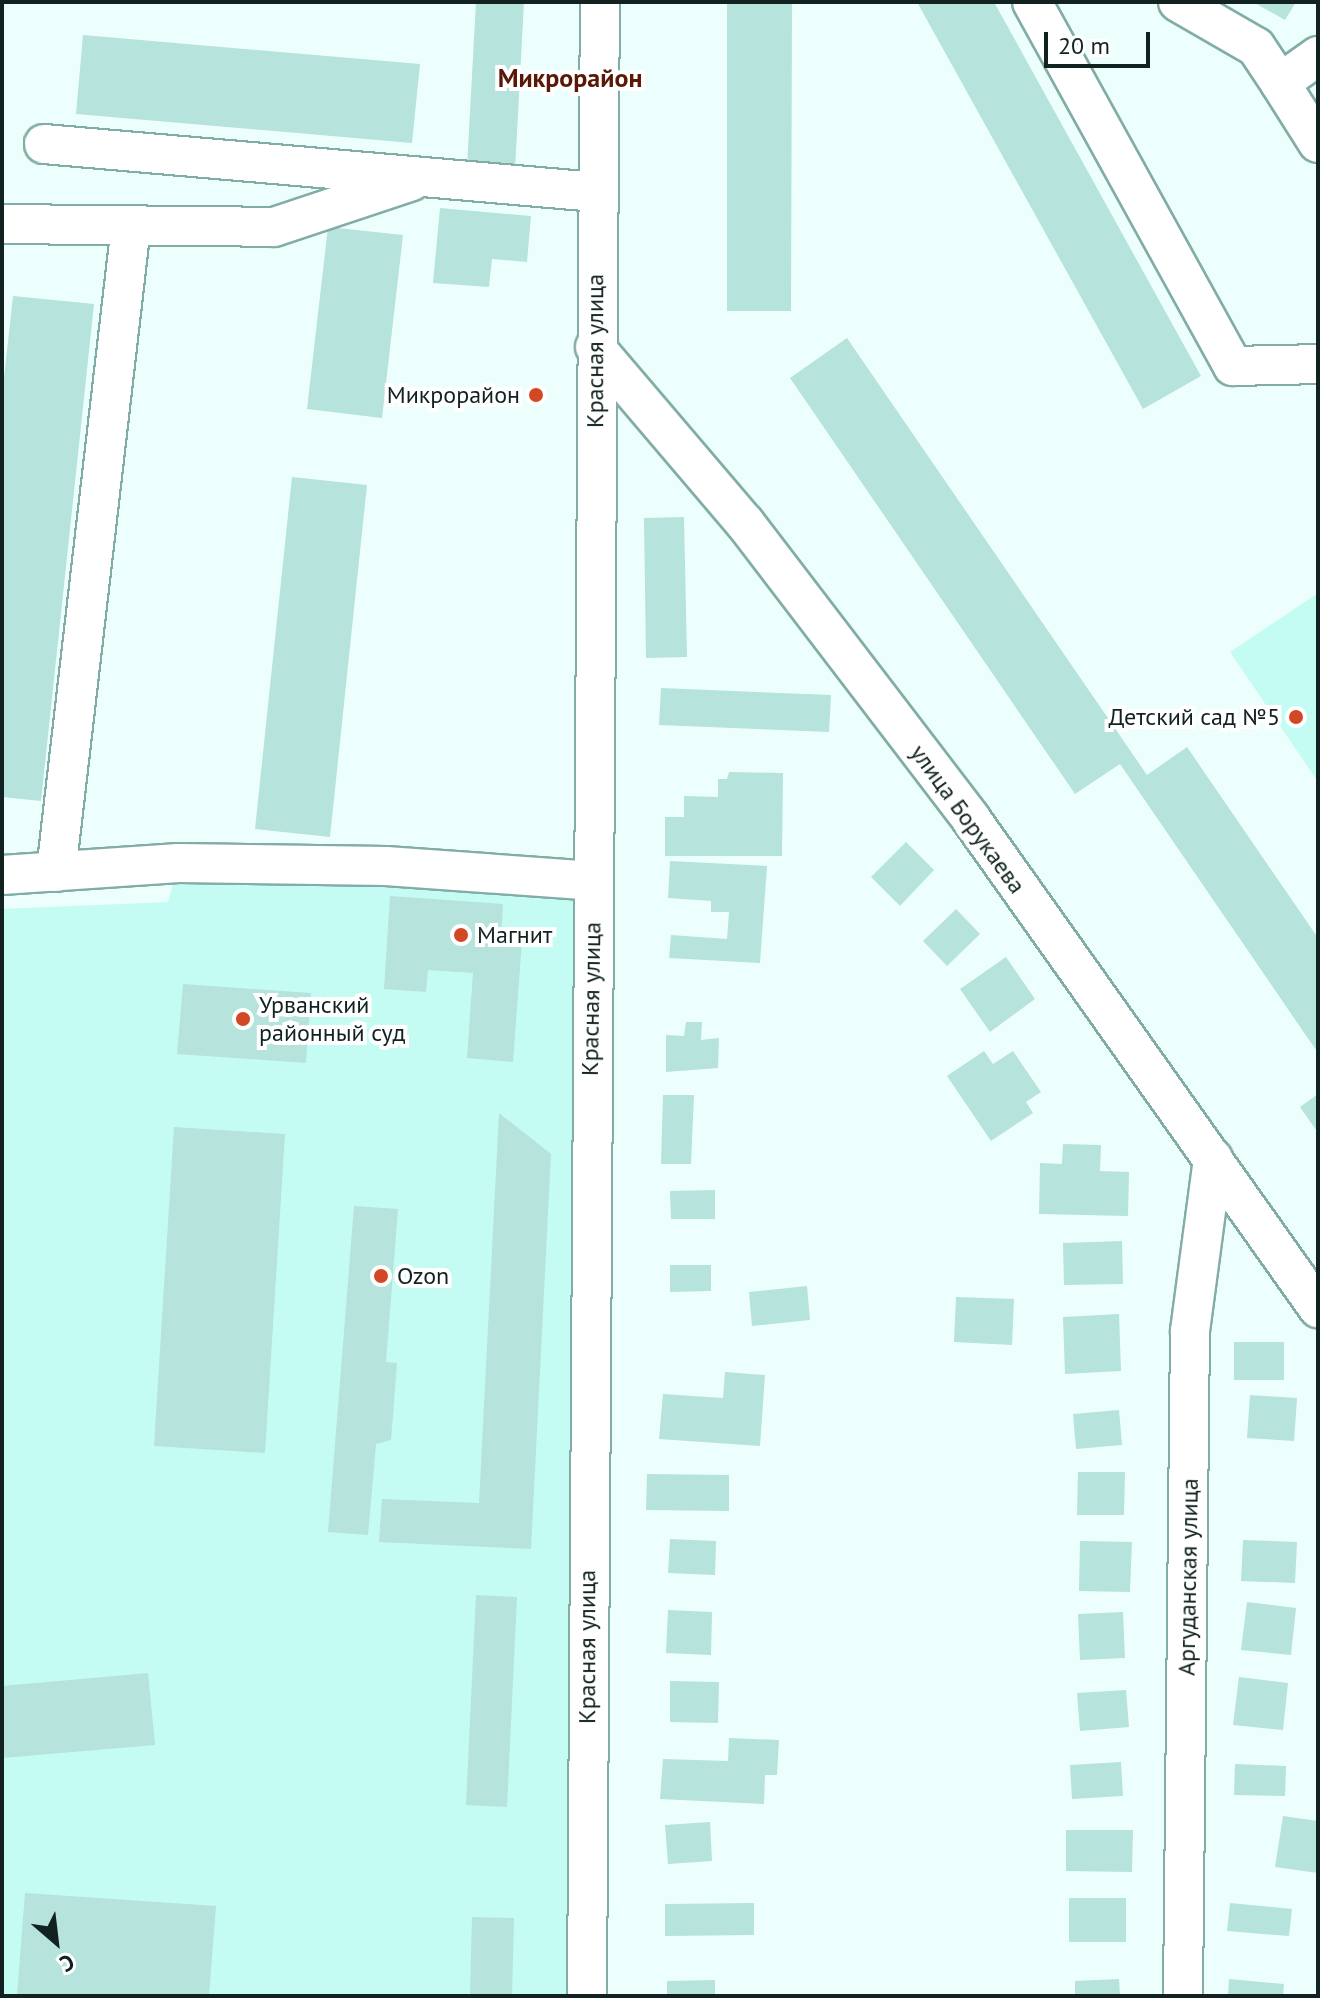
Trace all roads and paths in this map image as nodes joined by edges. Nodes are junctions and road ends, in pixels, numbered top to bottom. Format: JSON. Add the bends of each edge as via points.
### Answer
{"nodes":[{"id":1,"x":600,"y":2,"type":"edge"},
{"id":2,"x":1032,"y":2,"type":"edge"},
{"id":3,"x":1178,"y":2,"type":"edge"},
{"id":4,"x":1318,"y":56,"type":"edge"},
{"id":5,"x":1280,"y":83,"type":"junction"},
{"id":6,"x":1318,"y":143,"type":"edge"},
{"id":7,"x":44,"y":144,"type":"dead end"},
{"id":8,"x":422,"y":177,"type":"junction"},
{"id":9,"x":596,"y":192,"type":"junction"},
{"id":10,"x":2,"y":224,"type":"edge"},
{"id":11,"x":131,"y":226,"type":"junction"},
{"id":12,"x":595,"y":347,"type":"junction"},
{"id":13,"x":1318,"y":364,"type":"edge"},
{"id":14,"x":56,"y":872,"type":"junction"},
{"id":15,"x":2,"y":875,"type":"edge"},
{"id":16,"x":593,"y":881,"type":"junction"},
{"id":17,"x":1213,"y":1159,"type":"junction"},
{"id":18,"x":1318,"y":1308,"type":"edge"},
{"id":19,"x":587,"y":1996,"type":"edge"},
{"id":20,"x":1183,"y":1996,"type":"edge"}],
"edges":[{"from":1,"to":9,"type":"street","name":"Красная улица"},
{"from":2,"to":13,"type":"street","via":[[1233,366]]},
{"from":3,"to":5,"type":"street","via":[[1256,47]]},
{"from":4,"to":5,"type":"street"},
{"from":5,"to":6,"type":"street"},
{"from":7,"to":8,"type":"street"},
{"from":8,"to":9,"type":"street"},
{"from":8,"to":11,"type":"street","via":[[274,227]]},
{"from":9,"to":12,"type":"street","name":"Красная улица"},
{"from":10,"to":11,"type":"street"},
{"from":11,"to":14,"type":"street"},
{"from":12,"to":16,"type":"street","name":"Красная улица"},
{"from":12,"to":17,"type":"street","name":"улица Борукаева","via":[[745,523],[971,819]]},
{"from":14,"to":15,"type":"street"},
{"from":14,"to":16,"type":"street","via":[[179,863]]},
{"from":16,"to":19,"type":"street","name":"Красная улица"},
{"from":17,"to":18,"type":"street","name":"улица Борукаева"},
{"from":17,"to":20,"type":"street","name":"Аргуданская улица","via":[[1190,1331]]}]}
